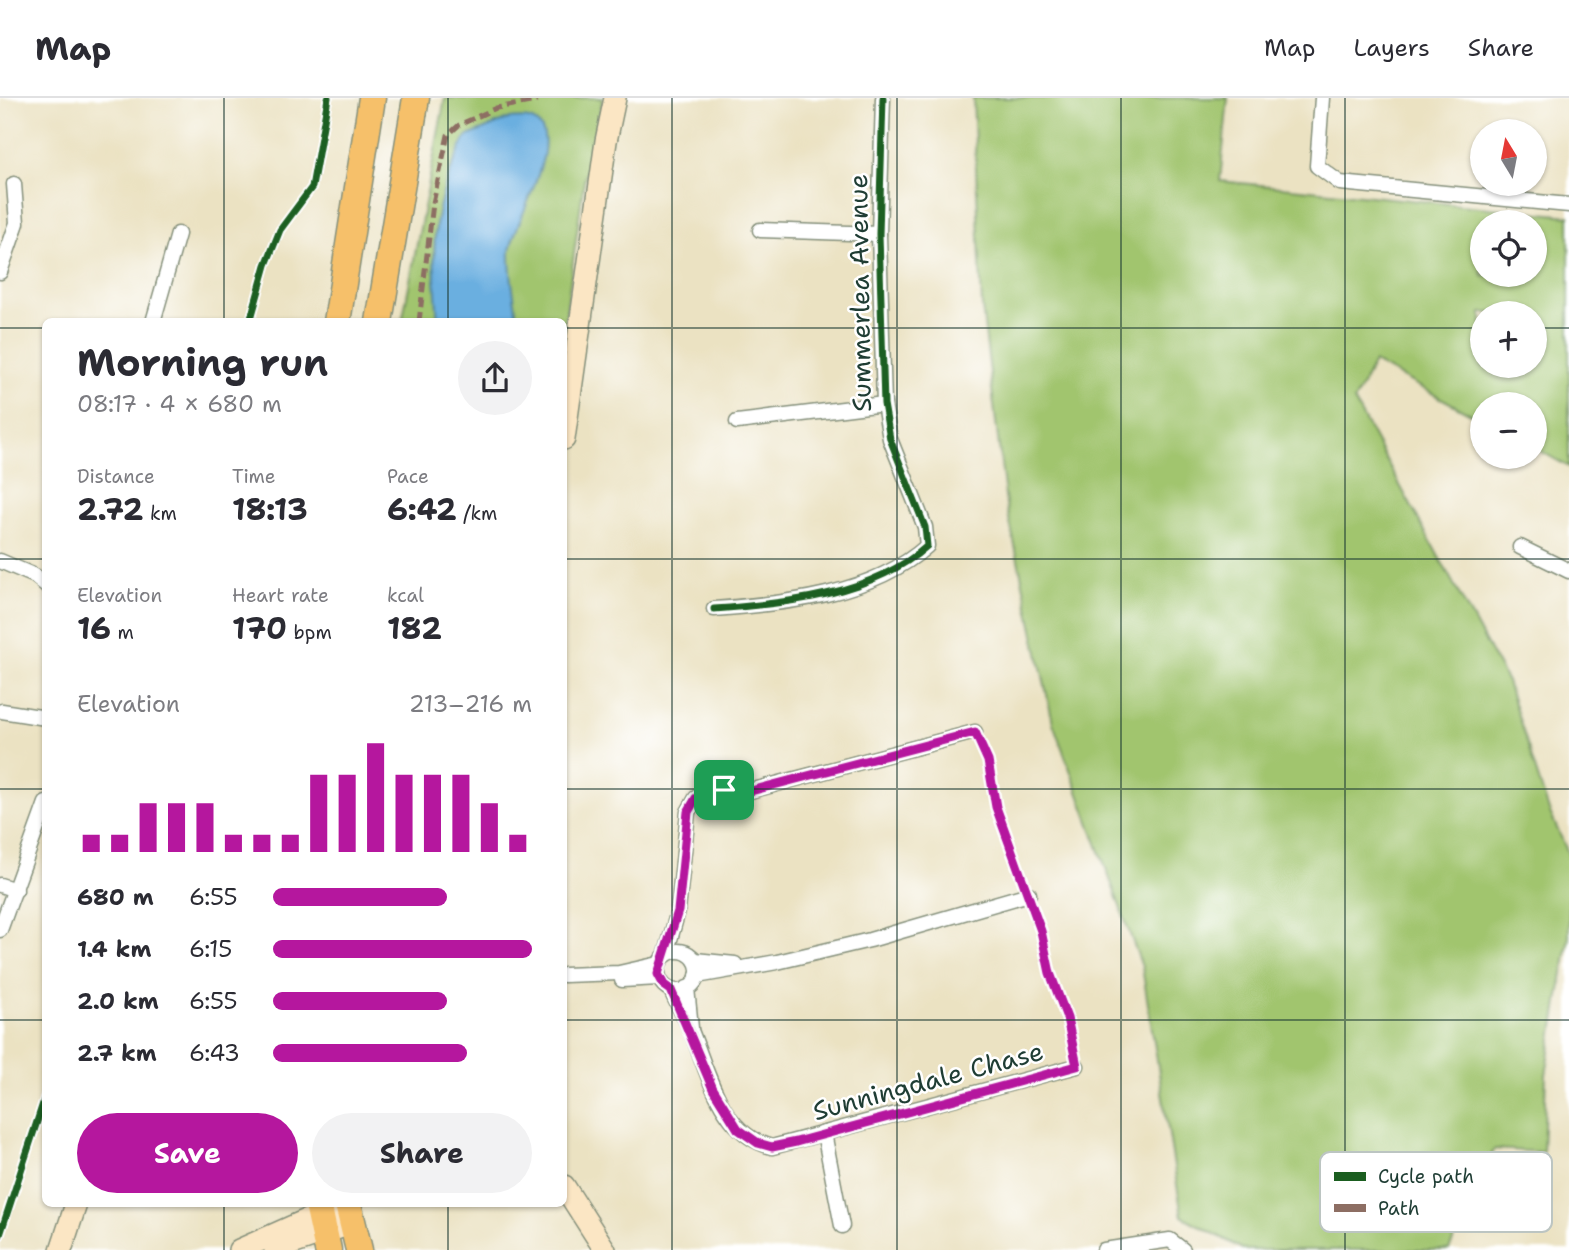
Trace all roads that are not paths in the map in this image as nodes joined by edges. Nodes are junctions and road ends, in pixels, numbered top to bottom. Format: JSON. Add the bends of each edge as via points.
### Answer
{"nodes":[{"id":1,"x":372,"y":98,"type":"edge"},
{"id":2,"x":416,"y":98,"type":"edge"},
{"id":3,"x":615,"y":98,"type":"edge"},
{"id":4,"x":883,"y":98,"type":"edge"},
{"id":5,"x":1322,"y":98,"type":"edge"},
{"id":6,"x":14,"y":184,"type":"dead end"},
{"id":7,"x":1569,"y":205,"type":"edge"},
{"id":8,"x":760,"y":230,"type":"dead end"},
{"id":9,"x":351,"y":231,"type":"junction"},
{"id":10,"x":178,"y":234,"type":"dead end"},
{"id":11,"x":879,"y":234,"type":"junction"},
{"id":12,"x":0,"y":272,"type":"edge"},
{"id":13,"x":154,"y":318,"type":"edge"},
{"id":14,"x":331,"y":318,"type":"edge"},
{"id":15,"x":338,"y":318,"type":"edge"},
{"id":16,"x":380,"y":318,"type":"edge"},
{"id":17,"x":884,"y":404,"type":"junction"},
{"id":18,"x":567,"y":418,"type":"edge"},
{"id":19,"x":737,"y":422,"type":"dead end"},
{"id":20,"x":1520,"y":547,"type":"dead end"},
{"id":21,"x":0,"y":561,"type":"edge"},
{"id":22,"x":1569,"y":571,"type":"edge"},
{"id":23,"x":42,"y":582,"type":"edge"},
{"id":24,"x":714,"y":609,"type":"dead end"},
{"id":25,"x":2,"y":711,"type":"dead end"},
{"id":26,"x":42,"y":717,"type":"edge"},
{"id":27,"x":975,"y":732,"type":"joint"},
{"id":28,"x":42,"y":815,"type":"edge"},
{"id":29,"x":0,"y":885,"type":"edge"},
{"id":30,"x":16,"y":890,"type":"junction"},
{"id":31,"x":1029,"y":894,"type":"junction"},
{"id":32,"x":678,"y":911,"type":"junction"},
{"id":33,"x":0,"y":930,"type":"edge"},
{"id":34,"x":690,"y":956,"type":"junction"},
{"id":35,"x":661,"y":965,"type":"junction"},
{"id":36,"x":750,"y":966,"type":"junction"},
{"id":37,"x":567,"y":975,"type":"edge"},
{"id":38,"x":697,"y":976,"type":"junction"},
{"id":39,"x":567,"y":982,"type":"edge"},
{"id":40,"x":687,"y":988,"type":"junction"},
{"id":41,"x":671,"y":990,"type":"junction"},
{"id":42,"x":692,"y":1032,"type":"junction"},
{"id":43,"x":1077,"y":1066,"type":"joint"},
{"id":44,"x":824,"y":1133,"type":"junction"},
{"id":45,"x":567,"y":1191,"type":"edge"},
{"id":46,"x":75,"y":1207,"type":"edge"},
{"id":47,"x":350,"y":1212,"type":"edge"},
{"id":48,"x":323,"y":1225,"type":"edge"},
{"id":49,"x":842,"y":1226,"type":"dead end"},
{"id":50,"x":61,"y":1250,"type":"edge"},
{"id":51,"x":239,"y":1250,"type":"edge"},
{"id":52,"x":275,"y":1250,"type":"edge"},
{"id":53,"x":359,"y":1250,"type":"edge"},
{"id":54,"x":605,"y":1250,"type":"edge"},
{"id":55,"x":1104,"y":1250,"type":"edge"},
{"id":56,"x":1183,"y":1250,"type":"edge"}],
"edges":[{"from":1,"to":9,"type":"highway"},
{"from":2,"to":16,"type":"highway"},
{"from":3,"to":18,"type":"street"},
{"from":4,"to":11,"type":"street","name":"Summerlea Avenue"},
{"from":5,"to":7,"type":"street","via":[[1317,166],[1340,183]]},
{"from":6,"to":12,"type":"street","via":[[17,223]]},
{"from":8,"to":11,"type":"street"},
{"from":9,"to":14,"type":"street"},
{"from":9,"to":15,"type":"highway"},
{"from":10,"to":13,"type":"street"},
{"from":11,"to":17,"type":"street","name":"Summerlea Avenue"},
{"from":17,"to":19,"type":"street"},
{"from":17,"to":24,"type":"street","name":"Summerlea Avenue","via":[[890,439],[925,527],[927,546],[909,562],[855,585],[753,606]]},
{"from":20,"to":22,"type":"street"},
{"from":21,"to":23,"type":"street"},
{"from":25,"to":26,"type":"street"},
{"from":27,"to":31,"type":"lane","name":"Sunningdale Chase","via":[[988,761],[996,807]]},
{"from":27,"to":32,"type":"street","name":"Sunningdale Chase","via":[[747,792],[706,792],[696,798],[688,812]]},
{"from":28,"to":30,"type":"street"},
{"from":29,"to":30,"type":"street"},
{"from":30,"to":33,"type":"street"},
{"from":31,"to":36,"type":"street","via":[[870,940]]},
{"from":31,"to":43,"type":"lane","name":"Sunningdale Chase"},
{"from":32,"to":34,"type":"street","name":"Sunningdale Chase"},
{"from":32,"to":35,"type":"street","name":"Sunningdale Chase"},
{"from":34,"to":35,"type":"street"},
{"from":34,"to":36,"type":"street"},
{"from":34,"to":38,"type":"street","name":"Sunningdale Chase"},
{"from":35,"to":37,"type":"street","via":[[619,973]]},
{"from":35,"to":39,"type":"street"},
{"from":35,"to":41,"type":"street","name":"Sunningdale Chase"},
{"from":36,"to":38,"type":"street"},
{"from":38,"to":40,"type":"street"},
{"from":40,"to":41,"type":"street"},
{"from":40,"to":42,"type":"street","name":"Sunningdale Chase"},
{"from":41,"to":42,"type":"street","name":"Sunningdale Chase"},
{"from":42,"to":44,"type":"street","name":"Sunningdale Chase","via":[[713,1089],[738,1129],[772,1147]]},
{"from":43,"to":44,"type":"street","name":"Sunningdale Chase"},
{"from":44,"to":49,"type":"street"},
{"from":45,"to":54,"type":"street"},
{"from":46,"to":50,"type":"street"},
{"from":47,"to":48,"type":"street"},
{"from":47,"to":53,"type":"highway"},
{"from":48,"to":51,"type":"street"},
{"from":48,"to":52,"type":"street"},
{"from":55,"to":56,"type":"street","via":[[1170,1240]]}]}
